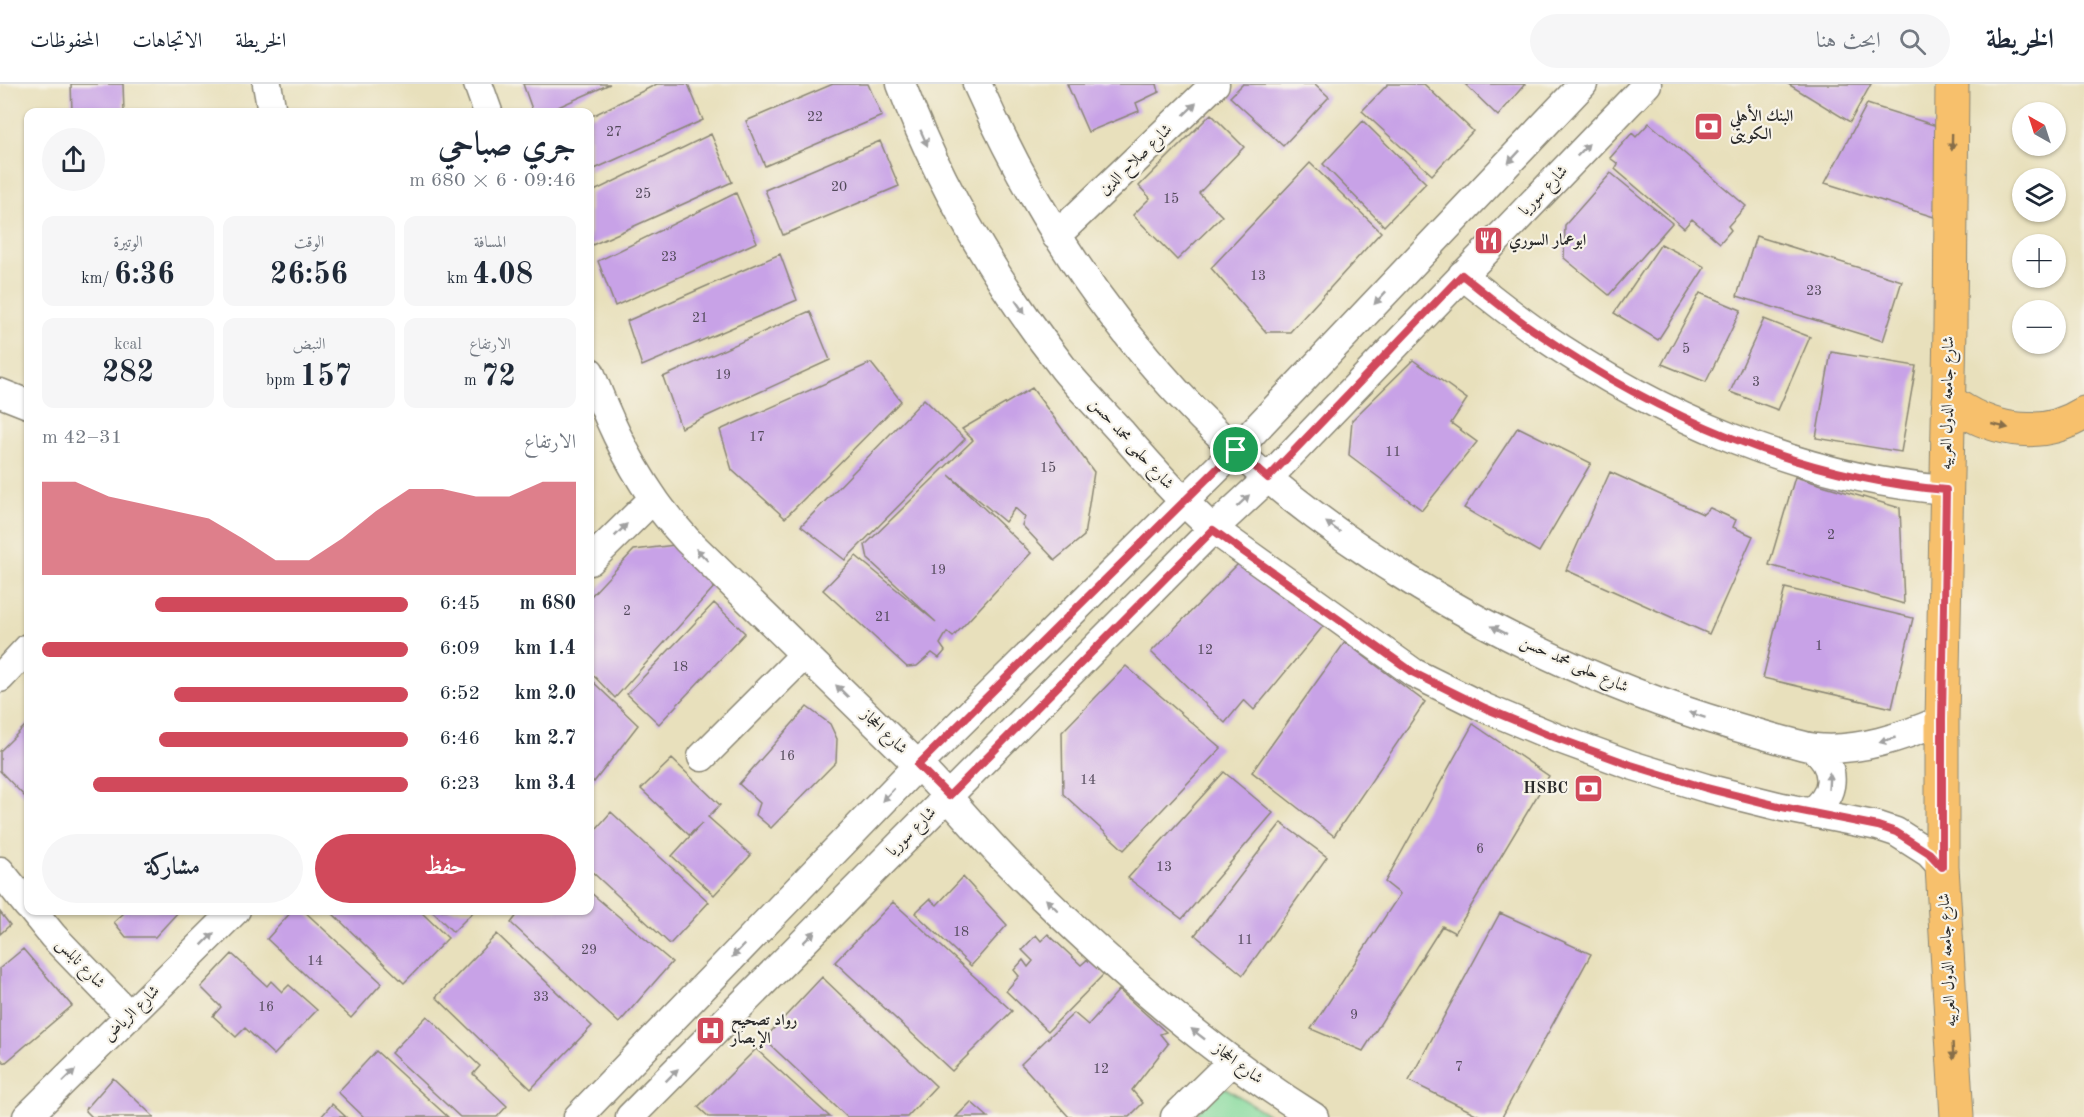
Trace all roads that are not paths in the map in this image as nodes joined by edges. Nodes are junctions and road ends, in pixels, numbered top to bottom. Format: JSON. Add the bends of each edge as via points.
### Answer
{"nodes":[{"id":1,"x":267,"y":84,"type":"edge"},
{"id":2,"x":478,"y":84,"type":"edge"},
{"id":3,"x":977,"y":84,"type":"edge"},
{"id":4,"x":1215,"y":84,"type":"edge"},
{"id":5,"x":1583,"y":84,"type":"edge"},
{"id":6,"x":1647,"y":84,"type":"edge"},
{"id":7,"x":1952,"y":84,"type":"edge"},
{"id":8,"x":907,"y":89,"type":"edge"},
{"id":9,"x":271,"y":108,"type":"edge"},
{"id":10,"x":487,"y":108,"type":"edge"},
{"id":11,"x":1056,"y":236,"type":"junction"},
{"id":12,"x":1462,"y":275,"type":"junction"},
{"id":13,"x":594,"y":382,"type":"edge"},
{"id":14,"x":0,"y":393,"type":"edge"},
{"id":15,"x":1948,"y":400,"type":"junction"},
{"id":16,"x":24,"y":402,"type":"edge"},
{"id":17,"x":2084,"y":413,"type":"edge"},
{"id":18,"x":1236,"y":450,"type":"junction"},
{"id":19,"x":1268,"y":478,"type":"junction"},
{"id":20,"x":1946,"y":490,"type":"junction"},
{"id":21,"x":653,"y":498,"type":"junction"},
{"id":22,"x":1183,"y":502,"type":"junction"},
{"id":23,"x":1213,"y":530,"type":"junction"},
{"id":24,"x":594,"y":557,"type":"edge"},
{"id":25,"x":24,"y":652,"type":"edge"},
{"id":26,"x":804,"y":655,"type":"junction"},
{"id":27,"x":0,"y":678,"type":"edge"},
{"id":28,"x":1942,"y":720,"type":"junction"},
{"id":29,"x":1814,"y":748,"type":"junction"},
{"id":30,"x":702,"y":757,"type":"dead end"},
{"id":31,"x":918,"y":765,"type":"junction"},
{"id":32,"x":949,"y":796,"type":"junction"},
{"id":33,"x":1810,"y":813,"type":"junction"},
{"id":34,"x":1942,"y":867,"type":"junction"},
{"id":35,"x":0,"y":872,"type":"edge"},
{"id":36,"x":24,"y":901,"type":"edge"},
{"id":37,"x":36,"y":915,"type":"edge"},
{"id":38,"x":231,"y":915,"type":"edge"},
{"id":39,"x":130,"y":1016,"type":"junction"},
{"id":40,"x":1232,"y":1061,"type":"junction"},
{"id":41,"x":27,"y":1117,"type":"edge"},
{"id":42,"x":578,"y":1117,"type":"edge"},
{"id":43,"x":630,"y":1117,"type":"edge"},
{"id":44,"x":1175,"y":1117,"type":"edge"},
{"id":45,"x":1314,"y":1117,"type":"edge"},
{"id":46,"x":1957,"y":1117,"type":"edge"}],
"edges":[{"from":1,"to":9,"type":"street"},
{"from":2,"to":10,"type":"street"},
{"from":3,"to":11,"type":"street","name":"شارع حلمى محمد حسن","via":[[996,129]]},
{"from":11,"to":4,"type":"street","name":"شارع صلاح الدين","one_way":true},
{"from":5,"to":18,"type":"street","one_way":true},
{"from":12,"to":6,"type":"street","name":"شارع سوريا","one_way":true},
{"from":7,"to":15,"type":"main road","name":"شارع جامعه الدول العربيه","one_way":true},
{"from":8,"to":22,"type":"street","name":"شارع حلمى محمد حسن","one_way":true,"via":[[942,178],[977,244],[1065,369]]},
{"from":11,"to":18,"type":"street","name":"شارع حلمى محمد حسن","via":[[1137,348]]},
{"from":12,"to":19,"type":"street","name":"شارع سوريا"},
{"from":12,"to":20,"type":"street","via":[[1538,333],[1628,389],[1724,435],[1825,470],[1905,487]]},
{"from":13,"to":21,"type":"street","name":"شارع الحجاز","via":[[613,429]]},
{"from":14,"to":16,"type":"street"},
{"from":15,"to":17,"type":"main road","one_way":true,"via":[[1988,424],[2010,429],[2057,426]]},
{"from":15,"to":20,"type":"main road","name":"شارع جامعه الدول العربيه"},
{"from":18,"to":19,"type":"street","name":"شارع حلمى محمد حسن"},
{"from":18,"to":22,"type":"street"},
{"from":23,"to":19,"type":"street","name":"شارع سوريا","one_way":true},
{"from":29,"to":19,"type":"street","name":"شارع حلمى محمد حسن","one_way":true,"via":[[1682,710],[1495,628],[1397,571]]},
{"from":20,"to":28,"type":"main road","name":"شارع جامعه الدول العربيه"},
{"from":24,"to":21,"type":"street","one_way":true},
{"from":26,"to":21,"type":"street","name":"شارع الحجاز","one_way":true,"via":[[687,540]]},
{"from":22,"to":23,"type":"street","name":"شارع حلمى محمد حسن"},
{"from":22,"to":31,"type":"street"},
{"from":23,"to":32,"type":"street","name":"شارع سوريا"},
{"from":23,"to":33,"type":"street","name":"شارع حلمى محمد حسن","via":[[1414,673],[1474,703],[1631,765]]},
{"from":25,"to":27,"type":"street"},
{"from":26,"to":30,"type":"street"},
{"from":31,"to":26,"type":"street","name":"شارع الحجاز","one_way":true},
{"from":28,"to":29,"type":"street","name":"شارع حلمى محمد حسن","one_way":true,"via":[[1877,743]]},
{"from":28,"to":34,"type":"main road","name":"شارع جامعه الدول العربيه"},
{"from":33,"to":29,"type":"street","one_way":true,"via":[[1825,800],[1831,782],[1827,762]]},
{"from":31,"to":32,"type":"street","name":"شارع الحجاز"},
{"from":31,"to":42,"type":"street","one_way":true},
{"from":40,"to":32,"type":"street","name":"شارع الحجاز","one_way":true,"via":[[1080,933],[1008,864]]},
{"from":43,"to":32,"type":"street","name":"شارع سوريا","one_way":true},
{"from":33,"to":34,"type":"street","name":"شارع حلمى محمد حسن","via":[[1896,832],[1929,853]]},
{"from":34,"to":46,"type":"main road","name":"شارع جامعه الدول العربيه","one_way":true},
{"from":35,"to":36,"type":"street"},
{"from":37,"to":39,"type":"street","name":"شارع نابلس"},
{"from":39,"to":38,"type":"street","name":"شارع الرياض","one_way":true},
{"from":41,"to":39,"type":"street","name":"شارع الرياض","one_way":true},
{"from":40,"to":44,"type":"street"},
{"from":40,"to":45,"type":"street","name":"شارع الحجاز"}]}
